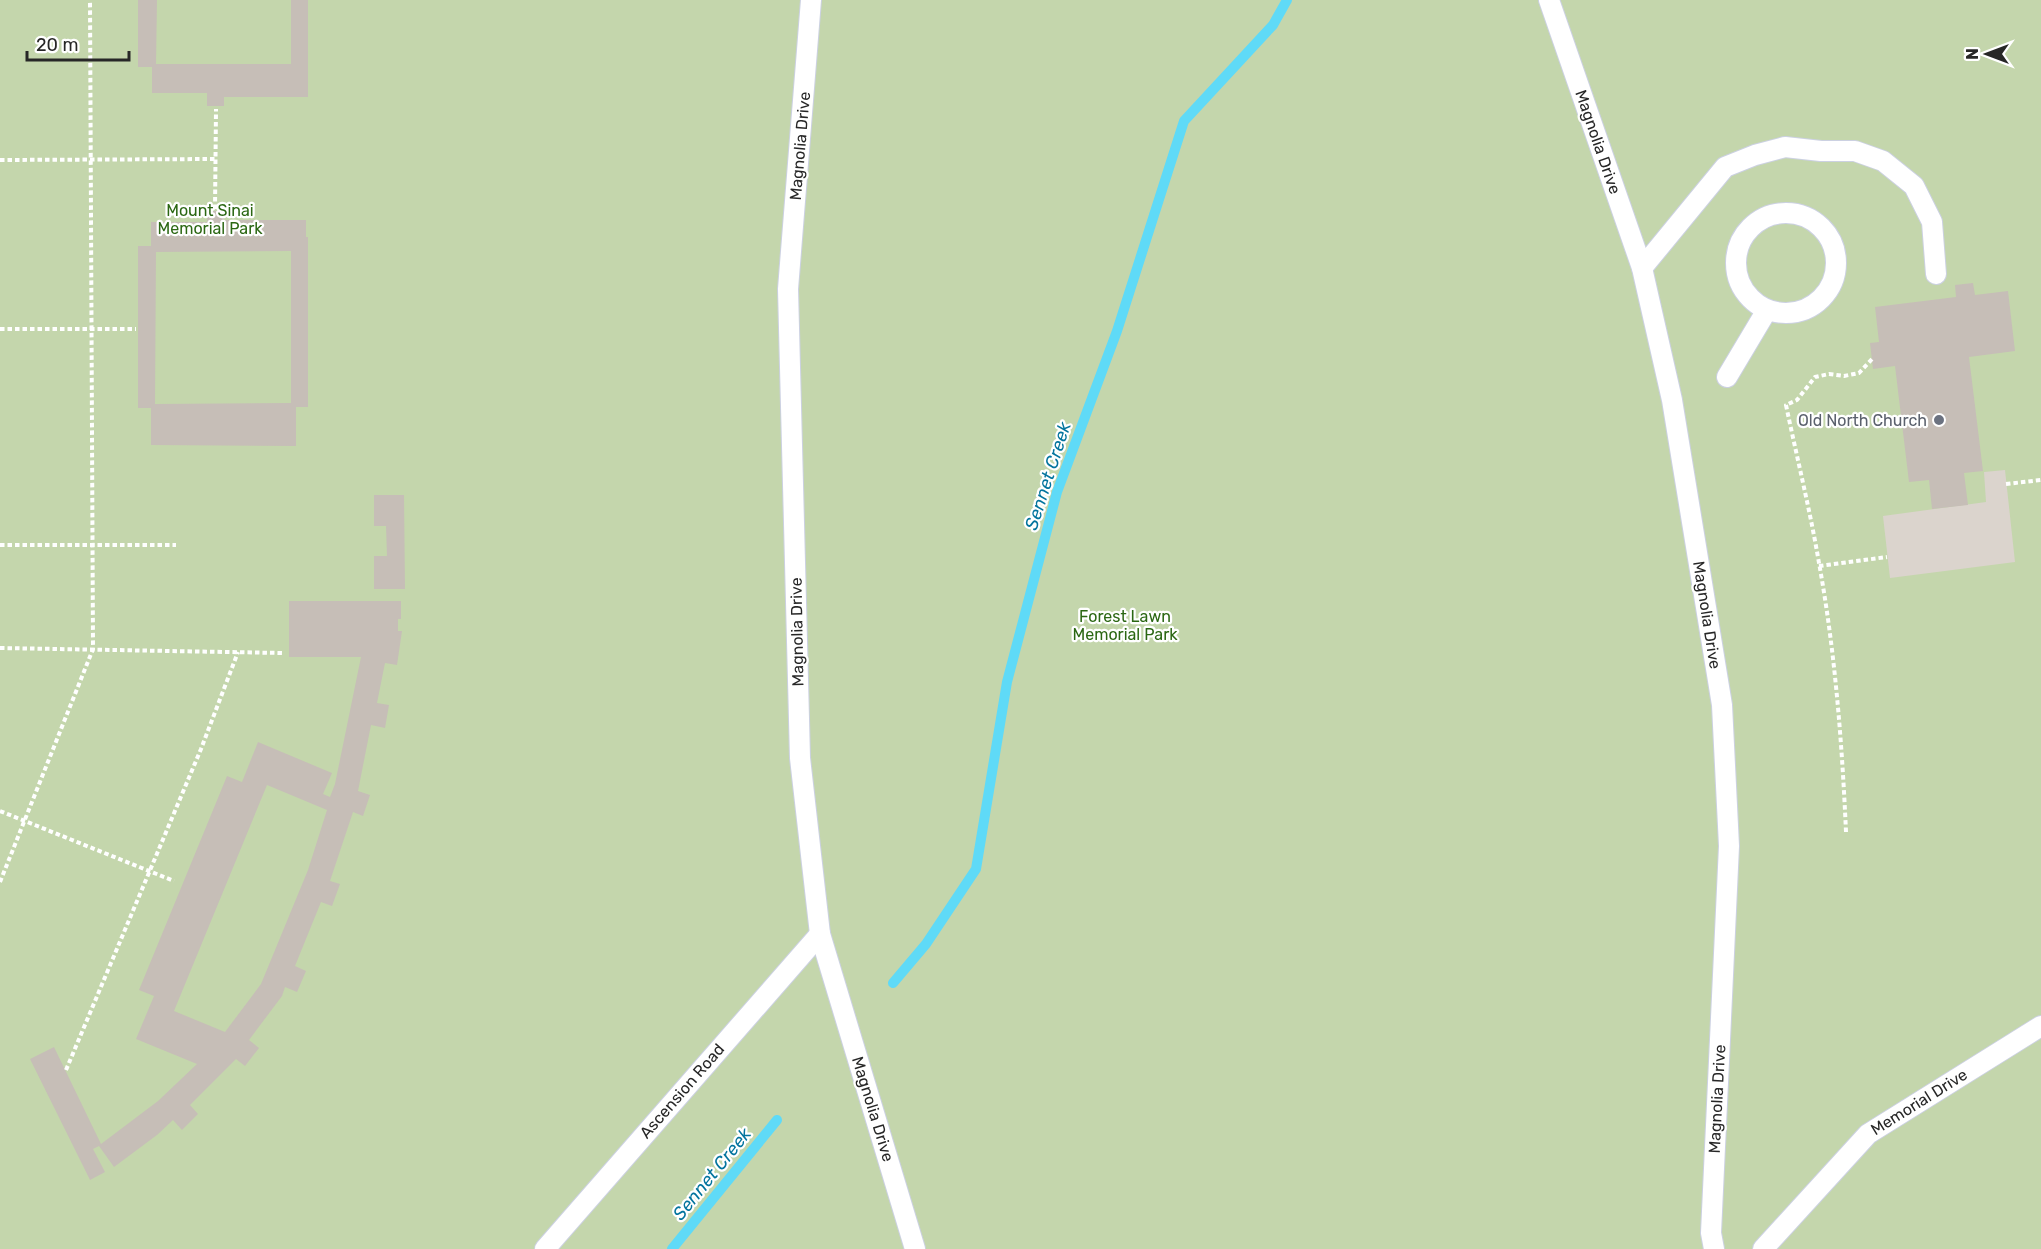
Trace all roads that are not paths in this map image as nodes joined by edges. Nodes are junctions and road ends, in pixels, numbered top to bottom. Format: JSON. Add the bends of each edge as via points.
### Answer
{"nodes":[{"id":1,"x":811,"y":0,"type":"edge"},
{"id":2,"x":1550,"y":0,"type":"edge"},
{"id":3,"x":1642,"y":268,"type":"junction"},
{"id":4,"x":1936,"y":274,"type":"dead end"},
{"id":5,"x":1767,"y":310,"type":"junction"},
{"id":6,"x":1727,"y":377,"type":"dead end"},
{"id":7,"x":820,"y":934,"type":"junction"},
{"id":8,"x":2041,"y":1026,"type":"edge"},
{"id":9,"x":545,"y":1249,"type":"edge"},
{"id":10,"x":915,"y":1249,"type":"edge"},
{"id":11,"x":1714,"y":1249,"type":"edge"},
{"id":12,"x":1763,"y":1249,"type":"edge"}],
"edges":[{"from":1,"to":7,"type":"lane","name":"Magnolia Drive","via":[[788,289],[800,758]]},
{"from":2,"to":3,"type":"lane","name":"Magnolia Drive"},
{"from":3,"to":4,"type":"lane","via":[[1725,167],[1785,147],[1855,151],[1883,161],[1914,186],[1932,222]]},
{"from":3,"to":11,"type":"lane","name":"Magnolia Drive","via":[[1672,400],[1722,705],[1729,846],[1711,1233]]},
{"from":5,"to":5,"type":"lane","via":[[1784,313],[1815,304],[1835,277],[1833,243],[1811,218],[1778,212],[1763,217],[1740,241],[1736,273],[1742,288]]},
{"from":5,"to":6,"type":"lane"},
{"from":7,"to":9,"type":"lane","name":"Ascension Road"},
{"from":7,"to":10,"type":"lane","name":"Magnolia Drive"},
{"from":8,"to":12,"type":"lane","name":"Memorial Drive","via":[[1868,1134]]}]}
